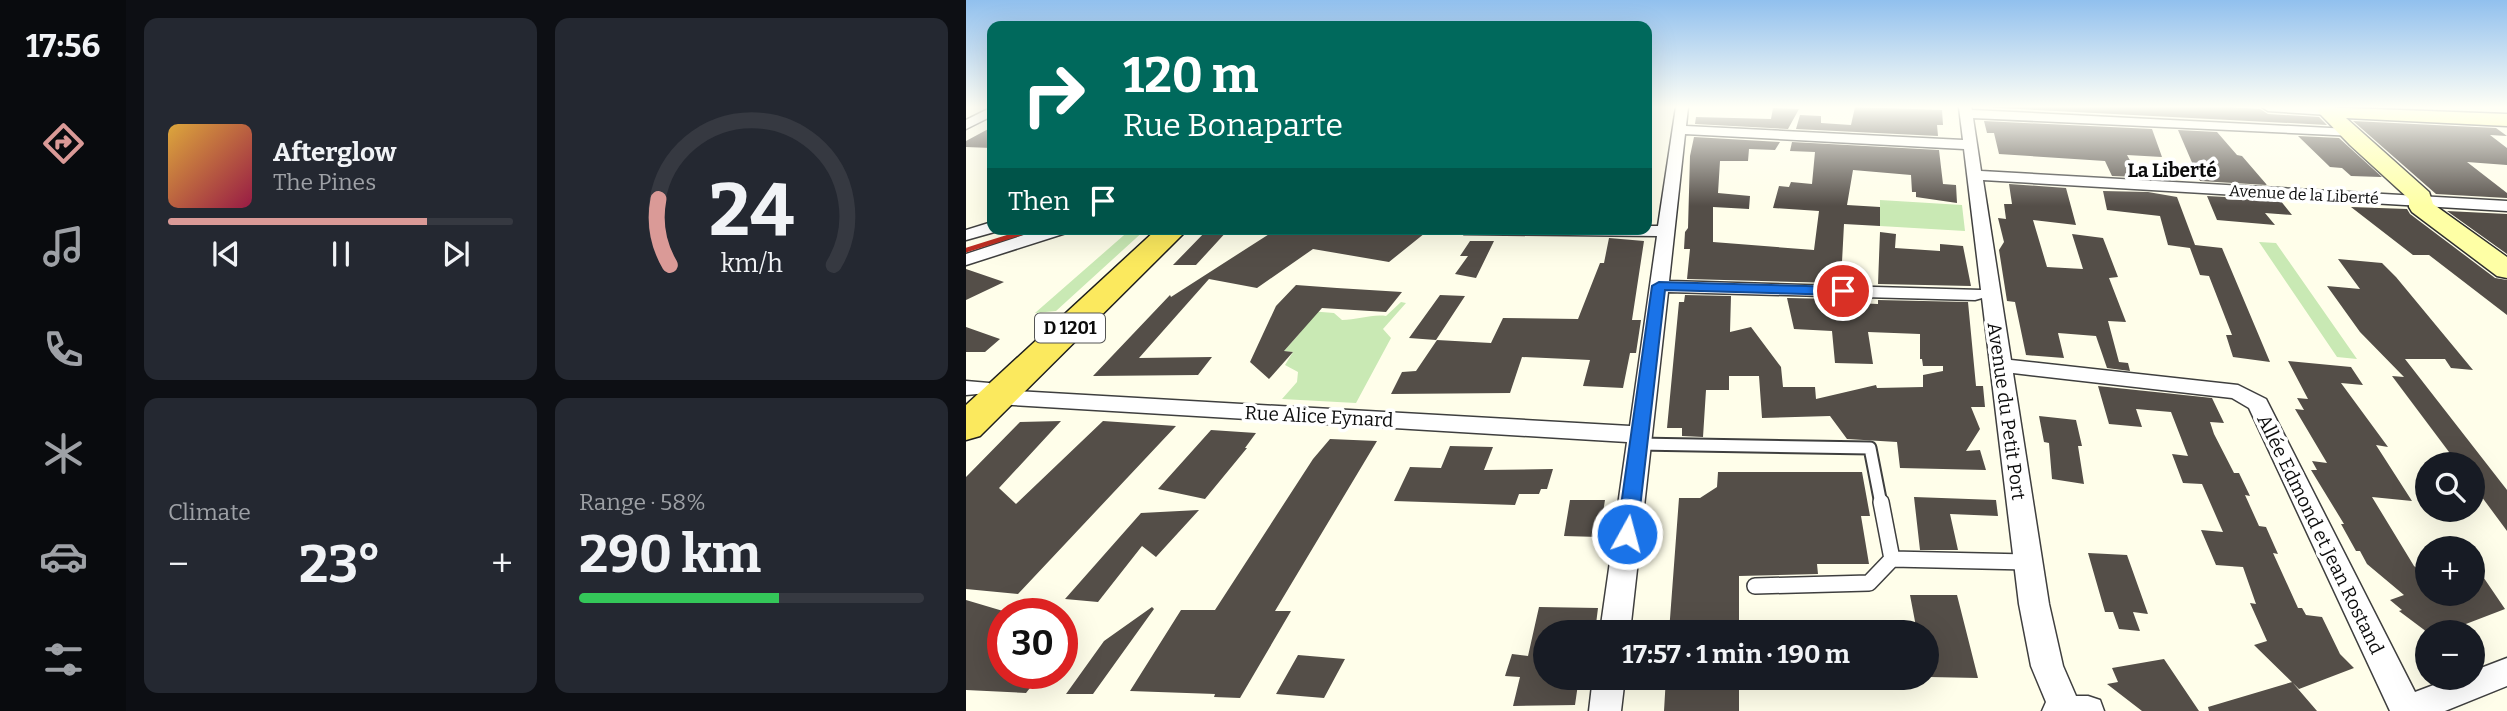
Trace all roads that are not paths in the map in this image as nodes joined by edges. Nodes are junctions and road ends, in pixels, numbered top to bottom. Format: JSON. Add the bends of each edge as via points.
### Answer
{"nodes":[{"id":1,"x":1678,"y":140,"type":"edge"},
{"id":2,"x":1876,"y":140,"type":"edge"},
{"id":3,"x":1969,"y":140,"type":"edge"},
{"id":4,"x":2358,"y":140,"type":"edge"},
{"id":5,"x":1970,"y":145,"type":"junction"},
{"id":6,"x":1975,"y":175,"type":"junction"},
{"id":7,"x":2420,"y":202,"type":"junction"},
{"id":8,"x":2507,"y":206,"type":"edge"},
{"id":9,"x":987,"y":229,"type":"edge"},
{"id":10,"x":1652,"y":231,"type":"edge"},
{"id":11,"x":1665,"y":231,"type":"junction"},
{"id":12,"x":966,"y":235,"type":"edge"},
{"id":13,"x":1042,"y":235,"type":"edge"},
{"id":14,"x":1149,"y":235,"type":"edge"},
{"id":15,"x":1167,"y":235,"type":"edge"},
{"id":16,"x":966,"y":260,"type":"edge"},
{"id":17,"x":2507,"y":270,"type":"edge"},
{"id":18,"x":1659,"y":286,"type":"junction"},
{"id":19,"x":1975,"y":294,"type":"dead end"},
{"id":20,"x":2001,"y":365,"type":"junction"},
{"id":21,"x":978,"y":394,"type":"edge"},
{"id":22,"x":966,"y":427,"type":"edge"},
{"id":23,"x":1639,"y":440,"type":"junction"},
{"id":24,"x":1892,"y":559,"type":"junction"},
{"id":25,"x":2028,"y":562,"type":"junction"},
{"id":26,"x":1755,"y":586,"type":"dead end"},
{"id":27,"x":1616,"y":620,"type":"edge"},
{"id":28,"x":2507,"y":672,"type":"edge"},
{"id":29,"x":1607,"y":690,"type":"edge"},
{"id":30,"x":1605,"y":711,"type":"edge"},
{"id":31,"x":2069,"y":711,"type":"edge"},
{"id":32,"x":2407,"y":711,"type":"edge"}],
"edges":[{"from":1,"to":11,"type":"street"},
{"from":2,"to":5,"type":"street"},
{"from":3,"to":5,"type":"street","name":"Avenue du Petit Port"},
{"from":4,"to":7,"type":"street","via":[[2421,197]]},
{"from":5,"to":6,"type":"street","name":"Avenue du Petit Port"},
{"from":6,"to":7,"type":"street","name":"Avenue de la Liberté"},
{"from":6,"to":20,"type":"street","name":"Avenue du Petit Port"},
{"from":7,"to":8,"type":"street","name":"Avenue de la Liberté"},
{"from":7,"to":17,"type":"street"},
{"from":9,"to":12,"type":"street"},
{"from":10,"to":11,"type":"street"},
{"from":11,"to":18,"type":"street"},
{"from":13,"to":16,"type":"street"},
{"from":14,"to":21,"type":"main road","number":"D 1201"},
{"from":15,"to":21,"type":"main road","number":"D 1201"},
{"from":18,"to":19,"type":"street"},
{"from":18,"to":23,"type":"street"},
{"from":20,"to":25,"type":"street","name":"Avenue du Petit Port"},
{"from":20,"to":32,"type":"street","name":"Allée Edmond et Jean Rostand","via":[[2238,392],[2258,404]]},
{"from":21,"to":22,"type":"main road","number":"D 1201"},
{"from":21,"to":23,"type":"street","name":"Rue Alice Eynard"},
{"from":23,"to":24,"type":"lane","via":[[1870,448]]},
{"from":23,"to":27,"type":"street"},
{"from":24,"to":25,"type":"lane"},
{"from":24,"to":26,"type":"lane","via":[[1869,583]]},
{"from":25,"to":31,"type":"street","name":"Avenue du Petit Port","via":[[2047,666]]},
{"from":28,"to":32,"type":"street"},
{"from":29,"to":30,"type":"street"}]}
